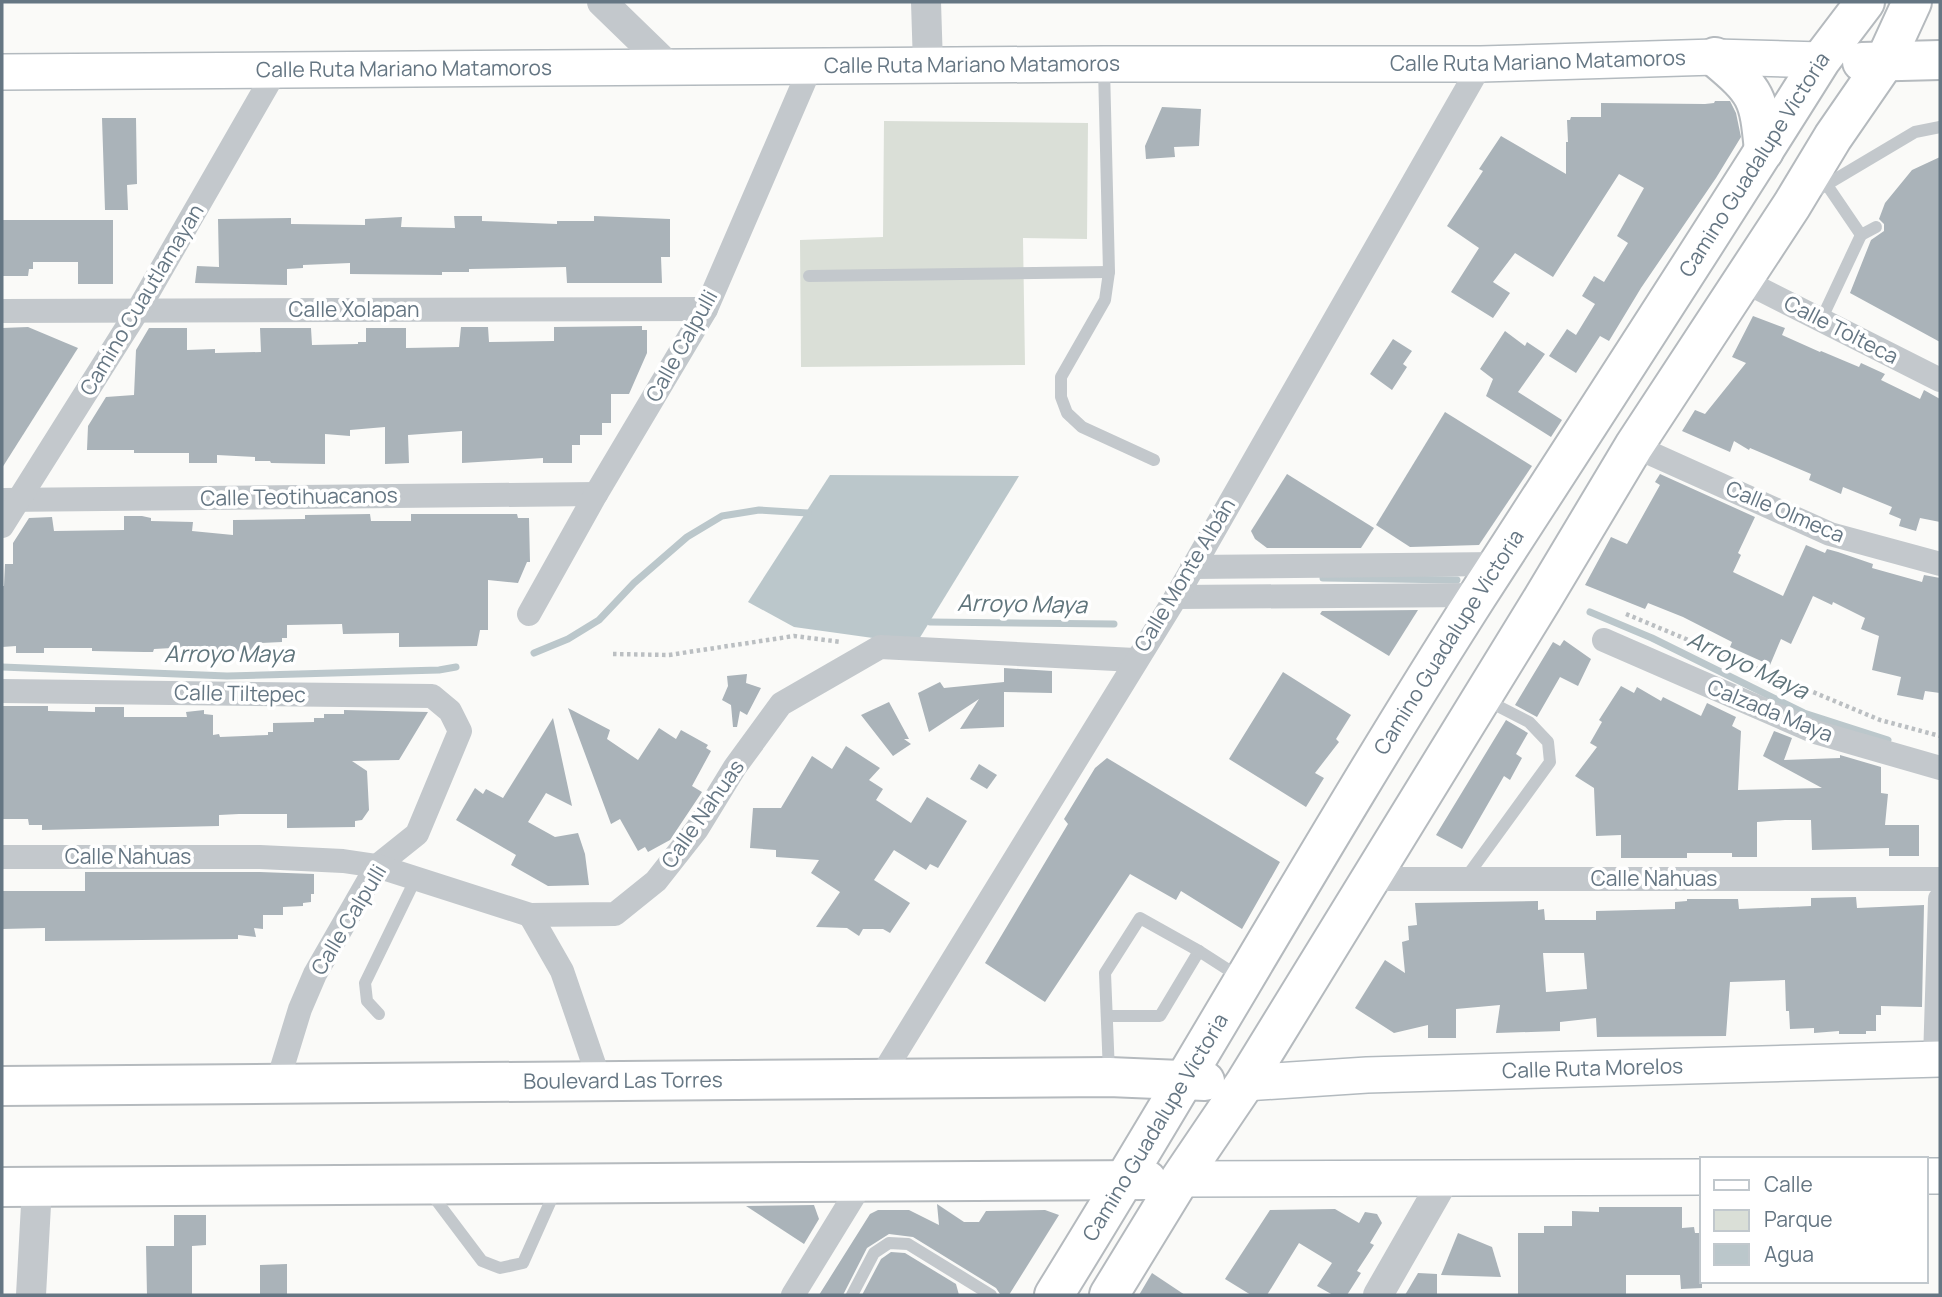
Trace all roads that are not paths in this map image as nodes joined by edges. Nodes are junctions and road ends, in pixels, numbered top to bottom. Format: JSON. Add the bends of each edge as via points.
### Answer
{"nodes":[{"id":1,"x":602,"y":2,"type":"edge"},
{"id":2,"x":926,"y":2,"type":"edge"},
{"id":3,"x":1864,"y":2,"type":"edge"},
{"id":4,"x":1912,"y":2,"type":"edge"},
{"id":5,"x":1715,"y":57,"type":"junction"},
{"id":6,"x":1821,"y":60,"type":"junction"},
{"id":7,"x":1940,"y":60,"type":"edge"},
{"id":8,"x":1884,"y":63,"type":"junction"},
{"id":9,"x":1104,"y":64,"type":"junction"},
{"id":10,"x":1481,"y":64,"type":"junction"},
{"id":11,"x":928,"y":65,"type":"junction"},
{"id":12,"x":811,"y":66,"type":"junction"},
{"id":13,"x":669,"y":67,"type":"junction"},
{"id":14,"x":276,"y":70,"type":"junction"},
{"id":15,"x":2,"y":72,"type":"edge"},
{"id":16,"x":1940,"y":127,"type":"edge"},
{"id":17,"x":1764,"y":151,"type":"junction"},
{"id":18,"x":1827,"y":185,"type":"junction"},
{"id":19,"x":1792,"y":205,"type":"junction"},
{"id":20,"x":1876,"y":227,"type":"dead end"},
{"id":21,"x":1861,"y":235,"type":"junction"},
{"id":22,"x":1109,"y":272,"type":"junction"},
{"id":23,"x":809,"y":276,"type":"dead end"},
{"id":24,"x":1742,"y":280,"type":"junction"},
{"id":25,"x":706,"y":309,"type":"junction"},
{"id":26,"x":138,"y":310,"type":"junction"},
{"id":27,"x":2,"y":311,"type":"edge"},
{"id":28,"x":1822,"y":318,"type":"junction"},
{"id":29,"x":1940,"y":380,"type":"edge"},
{"id":30,"x":1634,"y":446,"type":"junction"},
{"id":31,"x":1154,"y":460,"type":"dead end"},
{"id":32,"x":596,"y":494,"type":"junction"},
{"id":33,"x":10,"y":500,"type":"edge"},
{"id":34,"x":2,"y":526,"type":"edge"},
{"id":35,"x":1940,"y":564,"type":"edge"},
{"id":36,"x":1192,"y":567,"type":"junction"},
{"id":37,"x":1488,"y":580,"type":"junction"},
{"id":38,"x":1175,"y":597,"type":"junction"},
{"id":39,"x":529,"y":614,"type":"dead end"},
{"id":40,"x":1604,"y":640,"type":"dead end"},
{"id":41,"x":1135,"y":660,"type":"junction"},
{"id":42,"x":2,"y":691,"type":"edge"},
{"id":43,"x":1481,"y":698,"type":"junction"},
{"id":44,"x":460,"y":731,"type":"joint"},
{"id":45,"x":1940,"y":768,"type":"edge"},
{"id":46,"x":2,"y":857,"type":"edge"},
{"id":47,"x":377,"y":866,"type":"junction"},
{"id":48,"x":416,"y":878,"type":"junction"},
{"id":49,"x":1369,"y":879,"type":"junction"},
{"id":50,"x":1465,"y":879,"type":"junction"},
{"id":51,"x":1940,"y":880,"type":"edge"},
{"id":52,"x":1940,"y":899,"type":"edge"},
{"id":53,"x":530,"y":915,"type":"junction"},
{"id":54,"x":1199,"y":951,"type":"junction"},
{"id":55,"x":1244,"y":980,"type":"junction"},
{"id":56,"x":379,"y":1014,"type":"dead end"},
{"id":57,"x":1107,"y":1016,"type":"junction"},
{"id":58,"x":1937,"y":1059,"type":"edge"},
{"id":59,"x":1110,"y":1077,"type":"junction"},
{"id":60,"x":1184,"y":1079,"type":"junction"},
{"id":61,"x":879,"y":1080,"type":"junction"},
{"id":62,"x":600,"y":1082,"type":"junction"},
{"id":63,"x":1245,"y":1083,"type":"junction"},
{"id":64,"x":277,"y":1084,"type":"junction"},
{"id":65,"x":2,"y":1086,"type":"edge"},
{"id":66,"x":1700,"y":1177,"type":"edge"},
{"id":67,"x":1445,"y":1178,"type":"junction"},
{"id":68,"x":1180,"y":1179,"type":"junction"},
{"id":69,"x":863,"y":1181,"type":"junction"},
{"id":70,"x":1125,"y":1181,"type":"junction"},
{"id":71,"x":559,"y":1183,"type":"junction"},
{"id":72,"x":424,"y":1184,"type":"junction"},
{"id":73,"x":20,"y":1187,"type":"edge"},
{"id":74,"x":31,"y":1295,"type":"edge"},
{"id":75,"x":793,"y":1295,"type":"edge"},
{"id":76,"x":852,"y":1295,"type":"edge"},
{"id":77,"x":991,"y":1295,"type":"edge"},
{"id":78,"x":1054,"y":1295,"type":"edge"},
{"id":79,"x":1109,"y":1295,"type":"edge"},
{"id":80,"x":1378,"y":1295,"type":"edge"}],
"edges":[{"from":1,"to":13,"type":"street"},
{"from":2,"to":11,"type":"street"},
{"from":3,"to":6,"type":"main road","name":"Camino Guadalupe Victoria"},
{"from":4,"to":8,"type":"main road"},
{"from":5,"to":6,"type":"main road","name":"Calle Ruta Mariano Matamoros"},
{"from":5,"to":10,"type":"main road","name":"Calle Ruta Mariano Matamoros"},
{"from":5,"to":17,"type":"main road","via":[[1755,96]]},
{"from":6,"to":8,"type":"main road","name":"Calle Ruta Mariano Matamoros"},
{"from":6,"to":17,"type":"main road","name":"Camino Guadalupe Victoria"},
{"from":7,"to":8,"type":"main road","name":"Calle Ruta Mariano Matamoros"},
{"from":8,"to":19,"type":"main road"},
{"from":9,"to":10,"type":"main road","name":"Calle Ruta Mariano Matamoros"},
{"from":9,"to":11,"type":"main road","name":"Calle Ruta Mariano Matamoros"},
{"from":9,"to":22,"type":"lane"},
{"from":10,"to":36,"type":"street","name":"Calle Monte Albán"},
{"from":11,"to":12,"type":"main road","name":"Calle Ruta Mariano Matamoros"},
{"from":12,"to":13,"type":"main road","name":"Calle Ruta Mariano Matamoros"},
{"from":12,"to":25,"type":"street","name":"Calle Calpulli"},
{"from":13,"to":14,"type":"main road","name":"Calle Ruta Mariano Matamoros"},
{"from":14,"to":15,"type":"main road","name":"Calle Ruta Mariano Matamoros"},
{"from":14,"to":26,"type":"street","name":"Camino Cuautlamayan"},
{"from":16,"to":18,"type":"lane","via":[[1915,132]]},
{"from":17,"to":37,"type":"main road","name":"Camino Guadalupe Victoria"},
{"from":18,"to":19,"type":"lane"},
{"from":18,"to":21,"type":"lane"},
{"from":19,"to":24,"type":"main road"},
{"from":20,"to":21,"type":"lane"},
{"from":21,"to":28,"type":"lane"},
{"from":22,"to":23,"type":"lane"},
{"from":22,"to":31,"type":"lane","via":[[1105,300],[1061,377],[1061,397],[1067,414],[1082,427]]},
{"from":24,"to":28,"type":"street","name":"Calle Tolteca"},
{"from":24,"to":30,"type":"main road"},
{"from":25,"to":26,"type":"street","name":"Calle Xolapan"},
{"from":25,"to":32,"type":"street","name":"Calle Calpulli"},
{"from":26,"to":27,"type":"street","name":"Calle Xolapan"},
{"from":26,"to":33,"type":"street","name":"Camino Cuautlamayan"},
{"from":28,"to":29,"type":"street","name":"Calle Tolteca"},
{"from":30,"to":35,"type":"street","name":"Calle Olmeca","via":[[1830,534]]},
{"from":30,"to":43,"type":"main road"},
{"from":32,"to":33,"type":"street","name":"Calle Teotihuacanos"},
{"from":32,"to":39,"type":"street","name":"Calle Calpulli"},
{"from":33,"to":34,"type":"street","name":"Camino Cuautlamayan"},
{"from":36,"to":37,"type":"street"},
{"from":36,"to":38,"type":"street","name":"Calle Monte Albán"},
{"from":37,"to":38,"type":"street"},
{"from":37,"to":55,"type":"main road","name":"Camino Guadalupe Victoria"},
{"from":38,"to":41,"type":"street","name":"Calle Monte Albán"},
{"from":40,"to":45,"type":"street","name":"Calzada Maya","via":[[1815,732]]},
{"from":41,"to":53,"type":"street","name":"Calle Nahuas","via":[[880,647],[781,704],[656,881],[615,914]]},
{"from":41,"to":61,"type":"street","name":"Calle Monte Albán"},
{"from":42,"to":44,"type":"street","name":"Calle Tiltepec","via":[[432,696],[450,711]]},
{"from":43,"to":49,"type":"main road"},
{"from":43,"to":50,"type":"lane","via":[[1529,722],[1548,742],[1550,762]]},
{"from":44,"to":47,"type":"street","name":"Calle Calpulli","via":[[417,834]]},
{"from":46,"to":47,"type":"street","name":"Calle Nahuas","via":[[305,858]]},
{"from":47,"to":48,"type":"street","name":"Calle Nahuas"},
{"from":47,"to":64,"type":"street","name":"Calle Calpulli","via":[[315,974],[296,1018]]},
{"from":48,"to":53,"type":"street","name":"Calle Nahuas"},
{"from":48,"to":56,"type":"lane","via":[[365,984],[367,1001]]},
{"from":49,"to":50,"type":"street","name":"Calle Nahuas"},
{"from":49,"to":63,"type":"main road"},
{"from":50,"to":51,"type":"street","name":"Calle Nahuas"},
{"from":52,"to":58,"type":"street"},
{"from":53,"to":62,"type":"street","via":[[562,971]]},
{"from":54,"to":55,"type":"lane"},
{"from":54,"to":57,"type":"lane","via":[[1160,1016]]},
{"from":54,"to":57,"type":"lane","via":[[1140,918],[1105,973]]},
{"from":55,"to":60,"type":"main road","name":"Camino Guadalupe Victoria"},
{"from":57,"to":59,"type":"lane"},
{"from":58,"to":63,"type":"main road","name":"Calle Ruta Morelos","via":[[1367,1074]]},
{"from":59,"to":60,"type":"main road","name":"Boulevard Las Torres"},
{"from":59,"to":61,"type":"main road","name":"Boulevard Las Torres"},
{"from":60,"to":63,"type":"main road","name":"Boulevard Las Torres"},
{"from":60,"to":70,"type":"main road","name":"Camino Guadalupe Victoria"},
{"from":61,"to":62,"type":"main road","name":"Boulevard Las Torres"},
{"from":62,"to":64,"type":"main road","name":"Boulevard Las Torres"},
{"from":63,"to":68,"type":"main road"},
{"from":64,"to":65,"type":"main road","name":"Boulevard Las Torres"},
{"from":66,"to":67,"type":"main road"},
{"from":67,"to":68,"type":"main road"},
{"from":67,"to":80,"type":"street"},
{"from":68,"to":70,"type":"main road"},
{"from":68,"to":79,"type":"main road"},
{"from":69,"to":70,"type":"main road"},
{"from":69,"to":71,"type":"main road"},
{"from":69,"to":75,"type":"street"},
{"from":70,"to":78,"type":"main road","name":"Camino Guadalupe Victoria"},
{"from":71,"to":72,"type":"main road"},
{"from":71,"to":72,"type":"lane","via":[[523,1262],[500,1268],[482,1261]]},
{"from":72,"to":73,"type":"main road"},
{"from":73,"to":74,"type":"street"},
{"from":76,"to":77,"type":"lane","via":[[874,1253],[888,1243],[908,1244]]}]}
